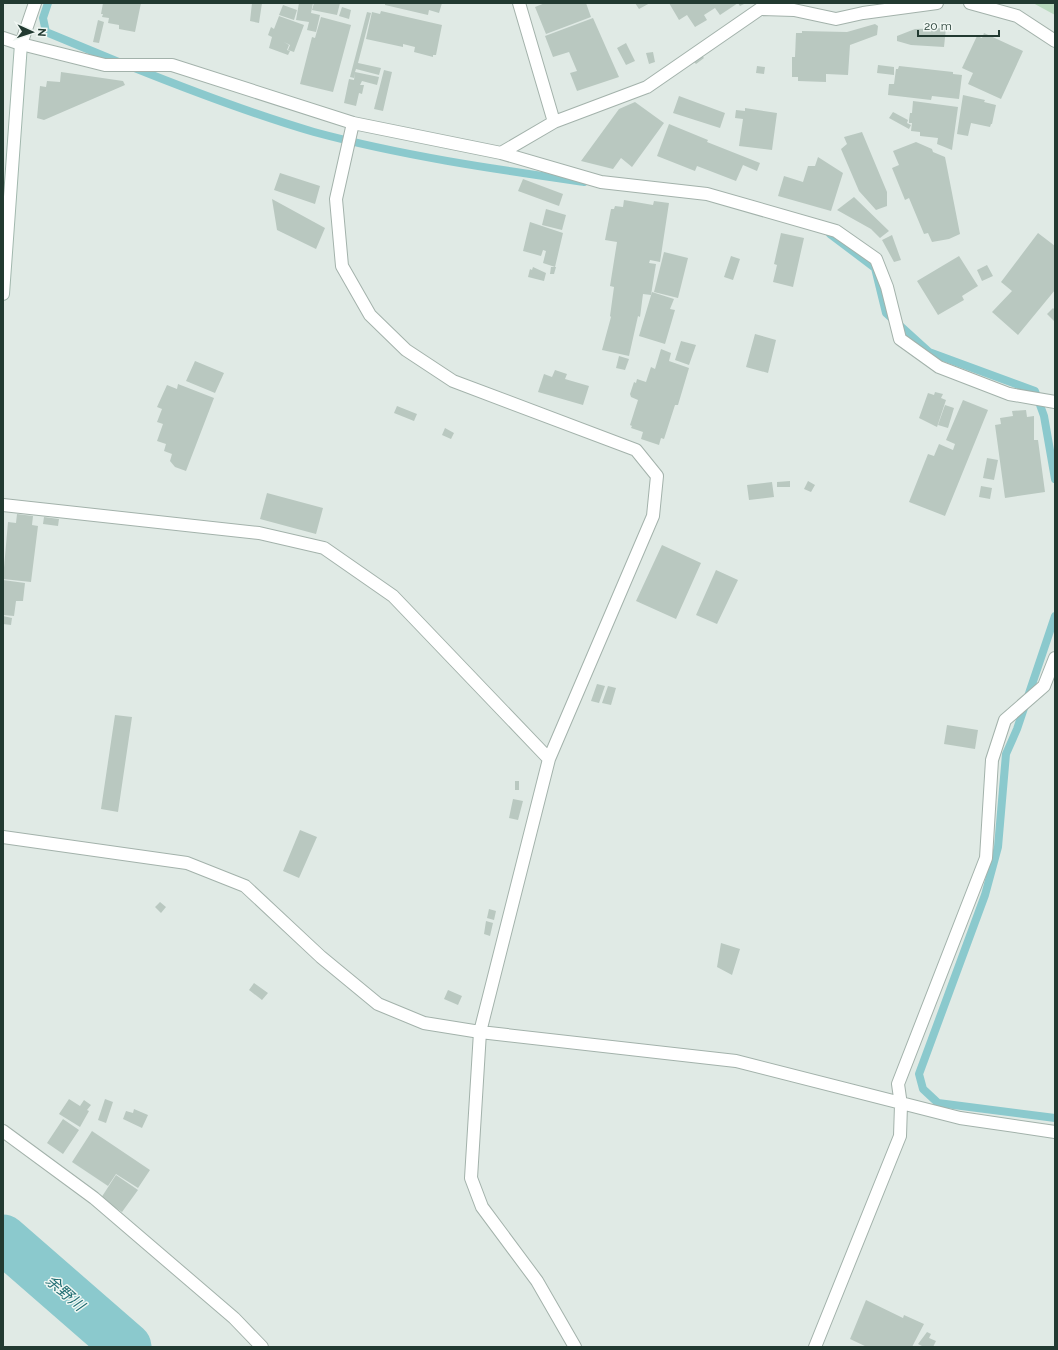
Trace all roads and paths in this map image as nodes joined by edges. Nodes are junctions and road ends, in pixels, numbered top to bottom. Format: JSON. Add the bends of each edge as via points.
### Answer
{"nodes":[{"id":1,"x":36,"y":3,"type":"edge"},
{"id":2,"x":519,"y":3,"type":"edge"},
{"id":3,"x":937,"y":3,"type":"edge"},
{"id":4,"x":970,"y":3,"type":"edge"},
{"id":5,"x":765,"y":6,"type":"edge"},
{"id":6,"x":3,"y":38,"type":"edge"},
{"id":7,"x":1055,"y":41,"type":"edge"},
{"id":8,"x":21,"y":44,"type":"junction"},
{"id":9,"x":554,"y":122,"type":"junction"},
{"id":10,"x":354,"y":123,"type":"junction"},
{"id":11,"x":501,"y":153,"type":"junction"},
{"id":12,"x":3,"y":294,"type":"edge"},
{"id":13,"x":1055,"y":402,"type":"edge"},
{"id":14,"x":3,"y":505,"type":"edge"},
{"id":15,"x":1055,"y":658,"type":"edge"},
{"id":16,"x":550,"y":759,"type":"junction"},
{"id":17,"x":3,"y":837,"type":"edge"},
{"id":18,"x":480,"y":1032,"type":"junction"},
{"id":19,"x":901,"y":1105,"type":"junction"},
{"id":20,"x":3,"y":1131,"type":"edge"},
{"id":21,"x":1055,"y":1132,"type":"edge"},
{"id":22,"x":262,"y":1347,"type":"edge"},
{"id":23,"x":575,"y":1347,"type":"edge"},
{"id":24,"x":815,"y":1347,"type":"edge"}],
"edges":[{"from":1,"to":8,"type":"street"},
{"from":2,"to":9,"type":"street"},
{"from":3,"to":5,"type":"street","via":[[836,19]]},
{"from":4,"to":7,"type":"street","via":[[1016,16]]},
{"from":5,"to":9,"type":"street","via":[[647,87]]},
{"from":6,"to":8,"type":"street"},
{"from":8,"to":10,"type":"street","via":[[105,65],[172,65]]},
{"from":8,"to":12,"type":"street"},
{"from":9,"to":11,"type":"street"},
{"from":10,"to":11,"type":"street"},
{"from":10,"to":16,"type":"street","via":[[336,199],[342,266],[370,315],[406,350],[453,381],[636,450],[657,476],[653,516]]},
{"from":11,"to":13,"type":"street","via":[[601,182],[707,194],[836,231],[876,259],[887,287],[900,339],[939,368],[1009,394]]},
{"from":14,"to":16,"type":"street","via":[[260,533],[324,548],[393,596]]},
{"from":15,"to":19,"type":"street","via":[[1044,686],[1005,720],[992,760],[986,858],[898,1084]]},
{"from":16,"to":18,"type":"street"},
{"from":17,"to":18,"type":"street","via":[[187,863],[245,886],[321,957],[378,1004],[424,1023]]},
{"from":18,"to":19,"type":"street","via":[[736,1061]]},
{"from":18,"to":23,"type":"street","via":[[471,1178],[482,1207],[537,1281]]},
{"from":19,"to":21,"type":"street","via":[[960,1118]]},
{"from":19,"to":24,"type":"street","via":[[900,1136]]},
{"from":20,"to":22,"type":"street","via":[[94,1198],[234,1318]]}]}
